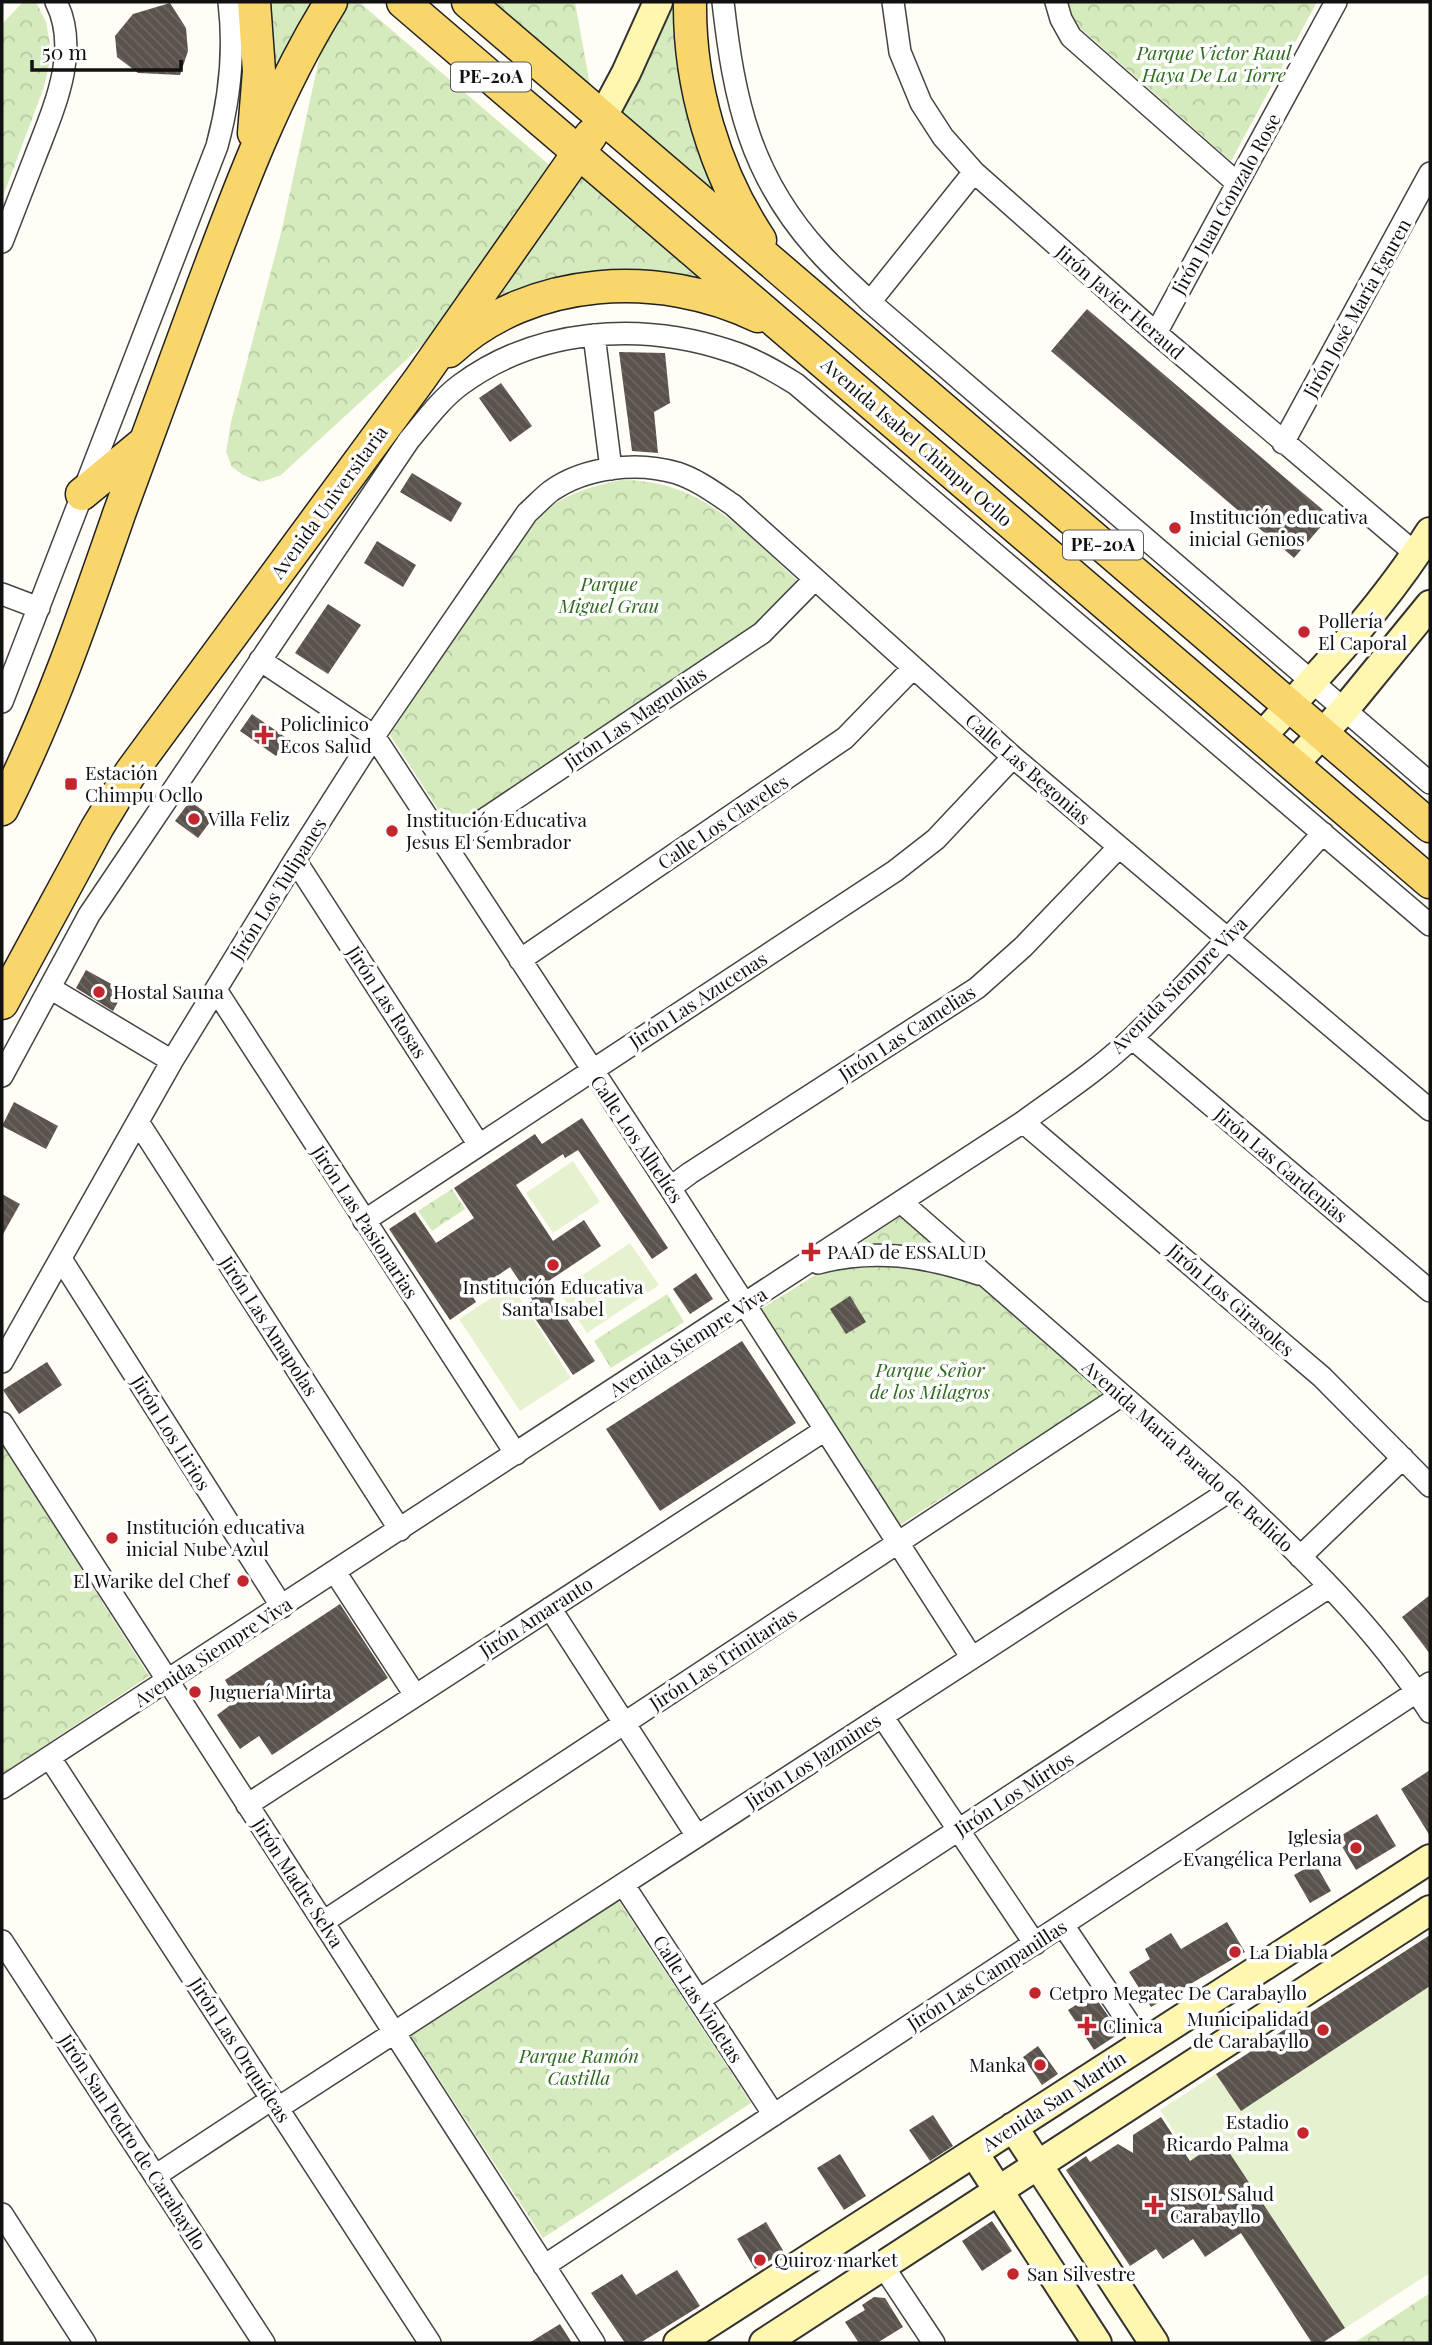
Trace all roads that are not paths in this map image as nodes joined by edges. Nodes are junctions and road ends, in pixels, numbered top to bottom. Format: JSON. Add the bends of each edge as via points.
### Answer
{"nodes":[{"id":1,"x":56,"y":2,"type":"edge"},
{"id":2,"x":229,"y":2,"type":"edge"},
{"id":3,"x":254,"y":2,"type":"edge"},
{"id":4,"x":331,"y":2,"type":"edge"},
{"id":5,"x":403,"y":2,"type":"edge"},
{"id":6,"x":468,"y":2,"type":"edge"},
{"id":7,"x":658,"y":2,"type":"edge"},
{"id":8,"x":690,"y":2,"type":"edge"},
{"id":9,"x":723,"y":2,"type":"edge"},
{"id":10,"x":893,"y":2,"type":"edge"},
{"id":11,"x":1056,"y":2,"type":"edge"},
{"id":12,"x":1336,"y":2,"type":"edge"},
{"id":13,"x":603,"y":116,"type":"junction"},
{"id":14,"x":579,"y":152,"type":"junction"},
{"id":15,"x":248,"y":166,"type":"junction"},
{"id":16,"x":974,"y":172,"type":"junction"},
{"id":17,"x":1430,"y":173,"type":"edge"},
{"id":18,"x":1237,"y":183,"type":"junction"},
{"id":19,"x":2,"y":242,"type":"edge"},
{"id":20,"x":776,"y":264,"type":"junction"},
{"id":21,"x":870,"y":302,"type":"junction"},
{"id":22,"x":785,"y":329,"type":"junction"},
{"id":23,"x":1156,"y":333,"type":"junction"},
{"id":24,"x":594,"y":335,"type":"junction"},
{"id":25,"x":420,"y":379,"type":"junction"},
{"id":26,"x":146,"y":442,"type":"junction"},
{"id":27,"x":1283,"y":443,"type":"junction"},
{"id":28,"x":611,"y":468,"type":"junction"},
{"id":29,"x":82,"y":494,"type":"junction"},
{"id":30,"x":1423,"y":543,"type":"edge"},
{"id":31,"x":815,"y":579,"type":"junction"},
{"id":32,"x":2,"y":594,"type":"edge"},
{"id":33,"x":1430,"y":605,"type":"edge"},
{"id":34,"x":39,"y":608,"type":"junction"},
{"id":35,"x":260,"y":660,"type":"junction"},
{"id":36,"x":913,"y":668,"type":"junction"},
{"id":37,"x":1312,"y":682,"type":"junction"},
{"id":38,"x":2,"y":702,"type":"edge"},
{"id":39,"x":1290,"y":705,"type":"junction"},
{"id":40,"x":1345,"y":709,"type":"junction"},
{"id":41,"x":1323,"y":733,"type":"junction"},
{"id":42,"x":374,"y":736,"type":"junction"},
{"id":43,"x":1261,"y":737,"type":"junction"},
{"id":44,"x":1013,"y":757,"type":"junction"},
{"id":45,"x":1239,"y":761,"type":"junction"},
{"id":46,"x":1294,"y":764,"type":"junction"},
{"id":47,"x":1430,"y":783,"type":"edge"},
{"id":48,"x":1271,"y":789,"type":"junction"},
{"id":49,"x":2,"y":809,"type":"edge"},
{"id":50,"x":1430,"y":826,"type":"edge"},
{"id":51,"x":1323,"y":833,"type":"junction"},
{"id":52,"x":446,"y":845,"type":"junction"},
{"id":53,"x":1119,"y":847,"type":"junction"},
{"id":54,"x":295,"y":860,"type":"junction"},
{"id":55,"x":1430,"y":882,"type":"edge"},
{"id":56,"x":1430,"y":925,"type":"edge"},
{"id":57,"x":1227,"y":939,"type":"junction"},
{"id":58,"x":520,"y":960,"type":"junction"},
{"id":59,"x":50,"y":988,"type":"junction"},
{"id":60,"x":216,"y":990,"type":"junction"},
{"id":61,"x":2,"y":1003,"type":"edge"},
{"id":62,"x":1132,"y":1038,"type":"junction"},
{"id":63,"x":172,"y":1061,"type":"junction"},
{"id":64,"x":591,"y":1071,"type":"junction"},
{"id":65,"x":2,"y":1076,"type":"edge"},
{"id":66,"x":1430,"y":1110,"type":"edge"},
{"id":67,"x":138,"y":1122,"type":"junction"},
{"id":68,"x":1023,"y":1122,"type":"junction"},
{"id":69,"x":479,"y":1145,"type":"junction"},
{"id":70,"x":670,"y":1188,"type":"junction"},
{"id":71,"x":901,"y":1202,"type":"junction"},
{"id":72,"x":364,"y":1221,"type":"junction"},
{"id":73,"x":61,"y":1259,"type":"junction"},
{"id":74,"x":803,"y":1267,"type":"junction"},
{"id":75,"x":988,"y":1277,"type":"junction"},
{"id":76,"x":1430,"y":1292,"type":"edge"},
{"id":77,"x":745,"y":1305,"type":"junction"},
{"id":78,"x":2,"y":1362,"type":"edge"},
{"id":79,"x":1122,"y":1395,"type":"junction"},
{"id":80,"x":2,"y":1423,"type":"edge"},
{"id":81,"x":825,"y":1430,"type":"junction"},
{"id":82,"x":516,"y":1454,"type":"junction"},
{"id":83,"x":1403,"y":1458,"type":"junction"},
{"id":84,"x":1430,"y":1486,"type":"edge"},
{"id":85,"x":1231,"y":1490,"type":"junction"},
{"id":86,"x":400,"y":1530,"type":"junction"},
{"id":87,"x":898,"y":1543,"type":"junction"},
{"id":88,"x":1300,"y":1557,"type":"junction"},
{"id":89,"x":335,"y":1572,"type":"junction"},
{"id":90,"x":1329,"y":1587,"type":"junction"},
{"id":91,"x":282,"y":1607,"type":"junction"},
{"id":92,"x":550,"y":1608,"type":"junction"},
{"id":93,"x":972,"y":1658,"type":"junction"},
{"id":94,"x":168,"y":1681,"type":"junction"},
{"id":95,"x":1424,"y":1688,"type":"edge"},
{"id":96,"x":415,"y":1695,"type":"junction"},
{"id":97,"x":1430,"y":1712,"type":"edge"},
{"id":98,"x":882,"y":1716,"type":"junction"},
{"id":99,"x":624,"y":1724,"type":"junction"},
{"id":100,"x":50,"y":1758,"type":"junction"},
{"id":101,"x":2,"y":1788,"type":"edge"},
{"id":102,"x":247,"y":1805,"type":"junction"},
{"id":103,"x":958,"y":1830,"type":"junction"},
{"id":104,"x":697,"y":1836,"type":"junction"},
{"id":105,"x":1430,"y":1858,"type":"edge"},
{"id":106,"x":623,"y":1884,"type":"junction"},
{"id":107,"x":1430,"y":1910,"type":"edge"},
{"id":108,"x":323,"y":1922,"type":"junction"},
{"id":109,"x":1063,"y":1926,"type":"junction"},
{"id":110,"x":2,"y":1941,"type":"edge"},
{"id":111,"x":1035,"y":1944,"type":"junction"},
{"id":112,"x":699,"y":2000,"type":"junction"},
{"id":113,"x":394,"y":2032,"type":"junction"},
{"id":114,"x":1143,"y":2044,"type":"junction"},
{"id":115,"x":275,"y":2104,"type":"junction"},
{"id":116,"x":774,"y":2115,"type":"junction"},
{"id":117,"x":1013,"y":2127,"type":"junction"},
{"id":118,"x":974,"y":2153,"type":"junction"},
{"id":119,"x":1038,"y":2165,"type":"junction"},
{"id":120,"x":155,"y":2176,"type":"junction"},
{"id":121,"x":999,"y":2191,"type":"junction"},
{"id":122,"x":2,"y":2214,"type":"edge"},
{"id":123,"x":544,"y":2266,"type":"junction"},
{"id":124,"x":883,"y":2266,"type":"junction"},
{"id":125,"x":85,"y":2343,"type":"edge"},
{"id":126,"x":264,"y":2343,"type":"edge"},
{"id":127,"x":430,"y":2343,"type":"edge"},
{"id":128,"x":594,"y":2343,"type":"edge"},
{"id":129,"x":678,"y":2343,"type":"edge"},
{"id":130,"x":767,"y":2343,"type":"edge"},
{"id":131,"x":934,"y":2343,"type":"edge"},
{"id":132,"x":1097,"y":2343,"type":"edge"},
{"id":133,"x":1153,"y":2343,"type":"edge"}],
"edges":[{"from":1,"to":19,"type":"street","via":[[66,38],[63,74]]},
{"from":2,"to":29,"type":"street","via":[[231,74],[217,146]]},
{"from":3,"to":15,"type":"main road","via":[[259,71]]},
{"from":4,"to":15,"type":"main road","via":[[301,53]]},
{"from":5,"to":14,"type":"main road","name":"Avenida Isabel Chimpu Ocllo","number":"PE-20A"},
{"from":6,"to":13,"type":"main road","number":"PE-20A"},
{"from":7,"to":13,"type":"main road","name":"Avenida Universitaria"},
{"from":8,"to":20,"type":"main road","via":[[696,75],[712,140],[740,205]]},
{"from":9,"to":21,"type":"street","via":[[730,67],[756,157],[784,207],[820,253]]},
{"from":10,"to":16,"type":"street","name":"Jirón Javier Heraud","via":[[900,52],[921,103]]},
{"from":11,"to":18,"type":"street","via":[[1071,37]]},
{"from":12,"to":18,"type":"street","name":"Jirón Juan Gonzalo Rose"},
{"from":13,"to":14,"type":"main road","name":"Avenida Universitaria"},
{"from":13,"to":20,"type":"main road","number":"PE-20A"},
{"from":14,"to":22,"type":"main road","name":"Avenida Isabel Chimpu Ocllo","number":"PE-20A"},
{"from":14,"to":25,"type":"main road","name":"Avenida Universitaria"},
{"from":15,"to":26,"type":"main road"},
{"from":16,"to":21,"type":"street"},
{"from":16,"to":23,"type":"street","name":"Jirón Javier Heraud"},
{"from":17,"to":27,"type":"street","name":"Jirón José María Eguren"},
{"from":18,"to":23,"type":"street","name":"Jirón Juan Gonzalo Rose"},
{"from":20,"to":39,"type":"main road","number":"PE-20A"},
{"from":21,"to":37,"type":"street"},
{"from":22,"to":25,"type":"main road","via":[[744,309],[682,290],[623,285],[593,288],[539,299],[495,319],[465,336]]},
{"from":22,"to":43,"type":"main road","name":"Avenida Isabel Chimpu Ocllo","number":"PE-20A"},
{"from":23,"to":27,"type":"street","name":"Jirón Javier Heraud"},
{"from":24,"to":28,"type":"street"},
{"from":24,"to":35,"type":"street","name":"Avenida Universitaria","via":[[556,340],[509,356],[485,368],[438,405],[409,440]]},
{"from":24,"to":45,"type":"street","name":"Avenida Isabel Chimpu Ocllo","via":[[631,333],[698,341],[764,365],[796,384]]},
{"from":25,"to":61,"type":"main road","name":"Avenida Universitaria","via":[[131,772]]},
{"from":26,"to":29,"type":"main road"},
{"from":26,"to":49,"type":"main road","via":[[52,699]]},
{"from":27,"to":30,"type":"street","name":"Jirón Javier Heraud"},
{"from":28,"to":31,"type":"street","name":"Calle Las Begonias","via":[[645,467],[677,473],[706,486]]},
{"from":28,"to":42,"type":"street","name":"Jirón Los Tulipanes","via":[[571,480],[527,513]]},
{"from":29,"to":34,"type":"street"},
{"from":30,"to":37,"type":"main road","via":[[1394,586]]},
{"from":31,"to":36,"type":"street","name":"Calle Las Begonias"},
{"from":31,"to":52,"type":"street","name":"Jirón Las Magnolias","via":[[762,633]]},
{"from":32,"to":34,"type":"street"},
{"from":33,"to":40,"type":"main road"},
{"from":34,"to":38,"type":"street"},
{"from":35,"to":42,"type":"street","name":"Calle Los Alhelíes"},
{"from":35,"to":59,"type":"street","name":"Avenida Universitaria","via":[[89,915]]},
{"from":36,"to":44,"type":"street","name":"Calle Las Begonias"},
{"from":36,"to":58,"type":"street","name":"Calle Los Claveles","via":[[845,738]]},
{"from":37,"to":39,"type":"main road"},
{"from":37,"to":40,"type":"street"},
{"from":39,"to":41,"type":"main road","number":"PE-20A"},
{"from":39,"to":43,"type":"main road"},
{"from":40,"to":41,"type":"main road"},
{"from":40,"to":47,"type":"street"},
{"from":41,"to":46,"type":"main road"},
{"from":41,"to":50,"type":"main road","number":"PE-20A"},
{"from":42,"to":52,"type":"street","name":"Calle Los Alhelíes"},
{"from":42,"to":54,"type":"street","name":"Jirón Los Tulipanes"},
{"from":43,"to":45,"type":"street"},
{"from":43,"to":46,"type":"main road","name":"Avenida Isabel Chimpu Ocllo","number":"PE-20A"},
{"from":44,"to":53,"type":"street","name":"Calle Las Begonias"},
{"from":44,"to":64,"type":"street","name":"Jirón Las Azucenas","via":[[936,839],[895,871]]},
{"from":45,"to":48,"type":"street","name":"Avenida Isabel Chimpu Ocllo"},
{"from":46,"to":48,"type":"street"},
{"from":46,"to":55,"type":"main road","name":"Avenida Isabel Chimpu Ocllo","number":"PE-20A"},
{"from":48,"to":51,"type":"street","name":"Avenida Isabel Chimpu Ocllo"},
{"from":51,"to":56,"type":"street","name":"Avenida Isabel Chimpu Ocllo"},
{"from":51,"to":57,"type":"street","name":"Avenida Siempre Viva"},
{"from":52,"to":58,"type":"street","name":"Calle Los Alhelíes"},
{"from":53,"to":57,"type":"street","name":"Calle Las Begonias"},
{"from":53,"to":70,"type":"street","name":"Jirón Las Camelias","via":[[977,988]]},
{"from":54,"to":60,"type":"street","name":"Jirón Los Tulipanes"},
{"from":54,"to":69,"type":"street","name":"Jirón Las Rosas"},
{"from":57,"to":62,"type":"street","name":"Avenida Siempre Viva"},
{"from":57,"to":66,"type":"street","name":"Calle Las Begonias"},
{"from":58,"to":64,"type":"street","name":"Calle Los Alhelíes"},
{"from":59,"to":63,"type":"street"},
{"from":59,"to":65,"type":"street","name":"Avenida Universitaria"},
{"from":60,"to":63,"type":"street","name":"Jirón Los Tulipanes"},
{"from":60,"to":72,"type":"street","name":"Jirón Las Pasionarias"},
{"from":62,"to":68,"type":"street","name":"Avenida Siempre Viva"},
{"from":62,"to":76,"type":"street","name":"Jirón Las Gardenias"},
{"from":63,"to":67,"type":"street","name":"Jirón Los Tulipanes"},
{"from":64,"to":69,"type":"street","name":"Jirón Las Azucenas"},
{"from":64,"to":70,"type":"street","name":"Calle Los Alhelíes"},
{"from":67,"to":73,"type":"street","name":"Jirón Los Tulipanes"},
{"from":67,"to":86,"type":"street","name":"Jirón Las Amapolas"},
{"from":68,"to":71,"type":"street","name":"Avenida Siempre Viva"},
{"from":68,"to":83,"type":"street","name":"Jirón Los Girasoles","via":[[1322,1377]]},
{"from":69,"to":72,"type":"street","name":"Jirón Las Azucenas"},
{"from":70,"to":77,"type":"street","name":"Calle Los Alhelíes"},
{"from":71,"to":74,"type":"street","name":"Avenida Siempre Viva"},
{"from":71,"to":75,"type":"street","name":"Avenida María Parado de Bellido"},
{"from":72,"to":82,"type":"street","name":"Jirón Las Pasionarias"},
{"from":73,"to":78,"type":"street","name":"Jirón Los Tulipanes"},
{"from":73,"to":91,"type":"street","name":"Jirón Los Lirios"},
{"from":74,"to":75,"type":"street","name":"Avenida María Parado de Bellido","via":[[841,1257],[891,1255],[919,1257]]},
{"from":74,"to":77,"type":"street","name":"Avenida Siempre Viva"},
{"from":75,"to":79,"type":"street","name":"Avenida María Parado de Bellido"},
{"from":77,"to":81,"type":"street","name":"Calle Los Alhelíes"},
{"from":77,"to":82,"type":"street","name":"Avenida Siempre Viva"},
{"from":79,"to":85,"type":"street","name":"Avenida María Parado de Bellido"},
{"from":79,"to":87,"type":"street","name":"Jirón Las Trinitarias"},
{"from":80,"to":94,"type":"street","name":"Jirón Madre Selva"},
{"from":81,"to":87,"type":"street","name":"Calle Los Alhelíes"},
{"from":81,"to":92,"type":"street","name":"Jirón Amaranto"},
{"from":82,"to":86,"type":"street","name":"Avenida Siempre Viva"},
{"from":83,"to":84,"type":"street","name":"Jirón Los Girasoles"},
{"from":83,"to":88,"type":"street"},
{"from":85,"to":88,"type":"street","name":"Avenida María Parado de Bellido"},
{"from":85,"to":93,"type":"street","name":"Jirón Los Jazmines"},
{"from":86,"to":89,"type":"street","name":"Avenida Siempre Viva"},
{"from":87,"to":93,"type":"street","name":"Calle Los Alhelíes"},
{"from":87,"to":99,"type":"street","name":"Jirón Las Trinitarias"},
{"from":88,"to":90,"type":"street","name":"Avenida María Parado de Bellido"},
{"from":89,"to":91,"type":"street","name":"Avenida Siempre Viva"},
{"from":89,"to":96,"type":"street"},
{"from":90,"to":95,"type":"street","name":"Avenida María Parado de Bellido"},
{"from":90,"to":103,"type":"street","name":"Jirón Los Mirtos"},
{"from":91,"to":94,"type":"street","name":"Avenida Siempre Viva"},
{"from":92,"to":96,"type":"street","name":"Jirón Amaranto"},
{"from":92,"to":99,"type":"street"},
{"from":93,"to":98,"type":"street","name":"Jirón Los Jazmines"},
{"from":94,"to":100,"type":"street","name":"Avenida Siempre Viva"},
{"from":94,"to":102,"type":"street","name":"Jirón Madre Selva"},
{"from":95,"to":97,"type":"street","name":"Avenida María Parado de Bellido"},
{"from":95,"to":109,"type":"street","name":"Jirón Las Campanillas"},
{"from":96,"to":102,"type":"street","name":"Jirón Amaranto"},
{"from":98,"to":103,"type":"street"},
{"from":98,"to":104,"type":"street","name":"Jirón Los Jazmines"},
{"from":99,"to":104,"type":"street"},
{"from":99,"to":108,"type":"street","name":"Jirón Las Trinitarias"},
{"from":100,"to":101,"type":"street","name":"Avenida Siempre Viva"},
{"from":100,"to":115,"type":"street","name":"Jirón Las Orquídeas"},
{"from":102,"to":108,"type":"street","name":"Jirón Madre Selva"},
{"from":103,"to":111,"type":"street"},
{"from":103,"to":112,"type":"street","name":"Jirón Los Mirtos"},
{"from":104,"to":106,"type":"street","name":"Jirón Los Jazmines"},
{"from":105,"to":114,"type":"main road","name":"Avenida San Martín"},
{"from":106,"to":112,"type":"street","name":"Calle Las Violetas"},
{"from":106,"to":113,"type":"street","name":"Jirón Los Jazmines"},
{"from":107,"to":119,"type":"main road"},
{"from":108,"to":113,"type":"street","name":"Jirón Madre Selva"},
{"from":109,"to":111,"type":"street","name":"Jirón Las Campanillas"},
{"from":109,"to":114,"type":"street"},
{"from":110,"to":120,"type":"street","name":"Jirón San Pedro de Carabayllo"},
{"from":111,"to":116,"type":"street","name":"Jirón Las Campanillas"},
{"from":112,"to":116,"type":"street","name":"Calle Las Violetas"},
{"from":113,"to":115,"type":"street","name":"Jirón Los Jazmines"},
{"from":113,"to":123,"type":"street","name":"Jirón Madre Selva"},
{"from":114,"to":117,"type":"main road","name":"Avenida San Martín"},
{"from":115,"to":120,"type":"street","name":"Jirón Los Jazmines"},
{"from":115,"to":127,"type":"street","name":"Jirón Las Orquídeas"},
{"from":116,"to":123,"type":"street","name":"Jirón Las Campanillas"},
{"from":117,"to":118,"type":"main road","name":"Avenida San Martín"},
{"from":117,"to":119,"type":"main road"},
{"from":118,"to":121,"type":"main road"},
{"from":118,"to":129,"type":"main road","name":"Avenida San Martín"},
{"from":119,"to":121,"type":"main road"},
{"from":119,"to":133,"type":"main road"},
{"from":120,"to":126,"type":"street","name":"Jirón San Pedro de Carabayllo"},
{"from":121,"to":124,"type":"main road"},
{"from":121,"to":132,"type":"main road"},
{"from":122,"to":125,"type":"street"},
{"from":123,"to":128,"type":"street","name":"Jirón Madre Selva"},
{"from":124,"to":130,"type":"main road"},
{"from":124,"to":131,"type":"street"}]}
